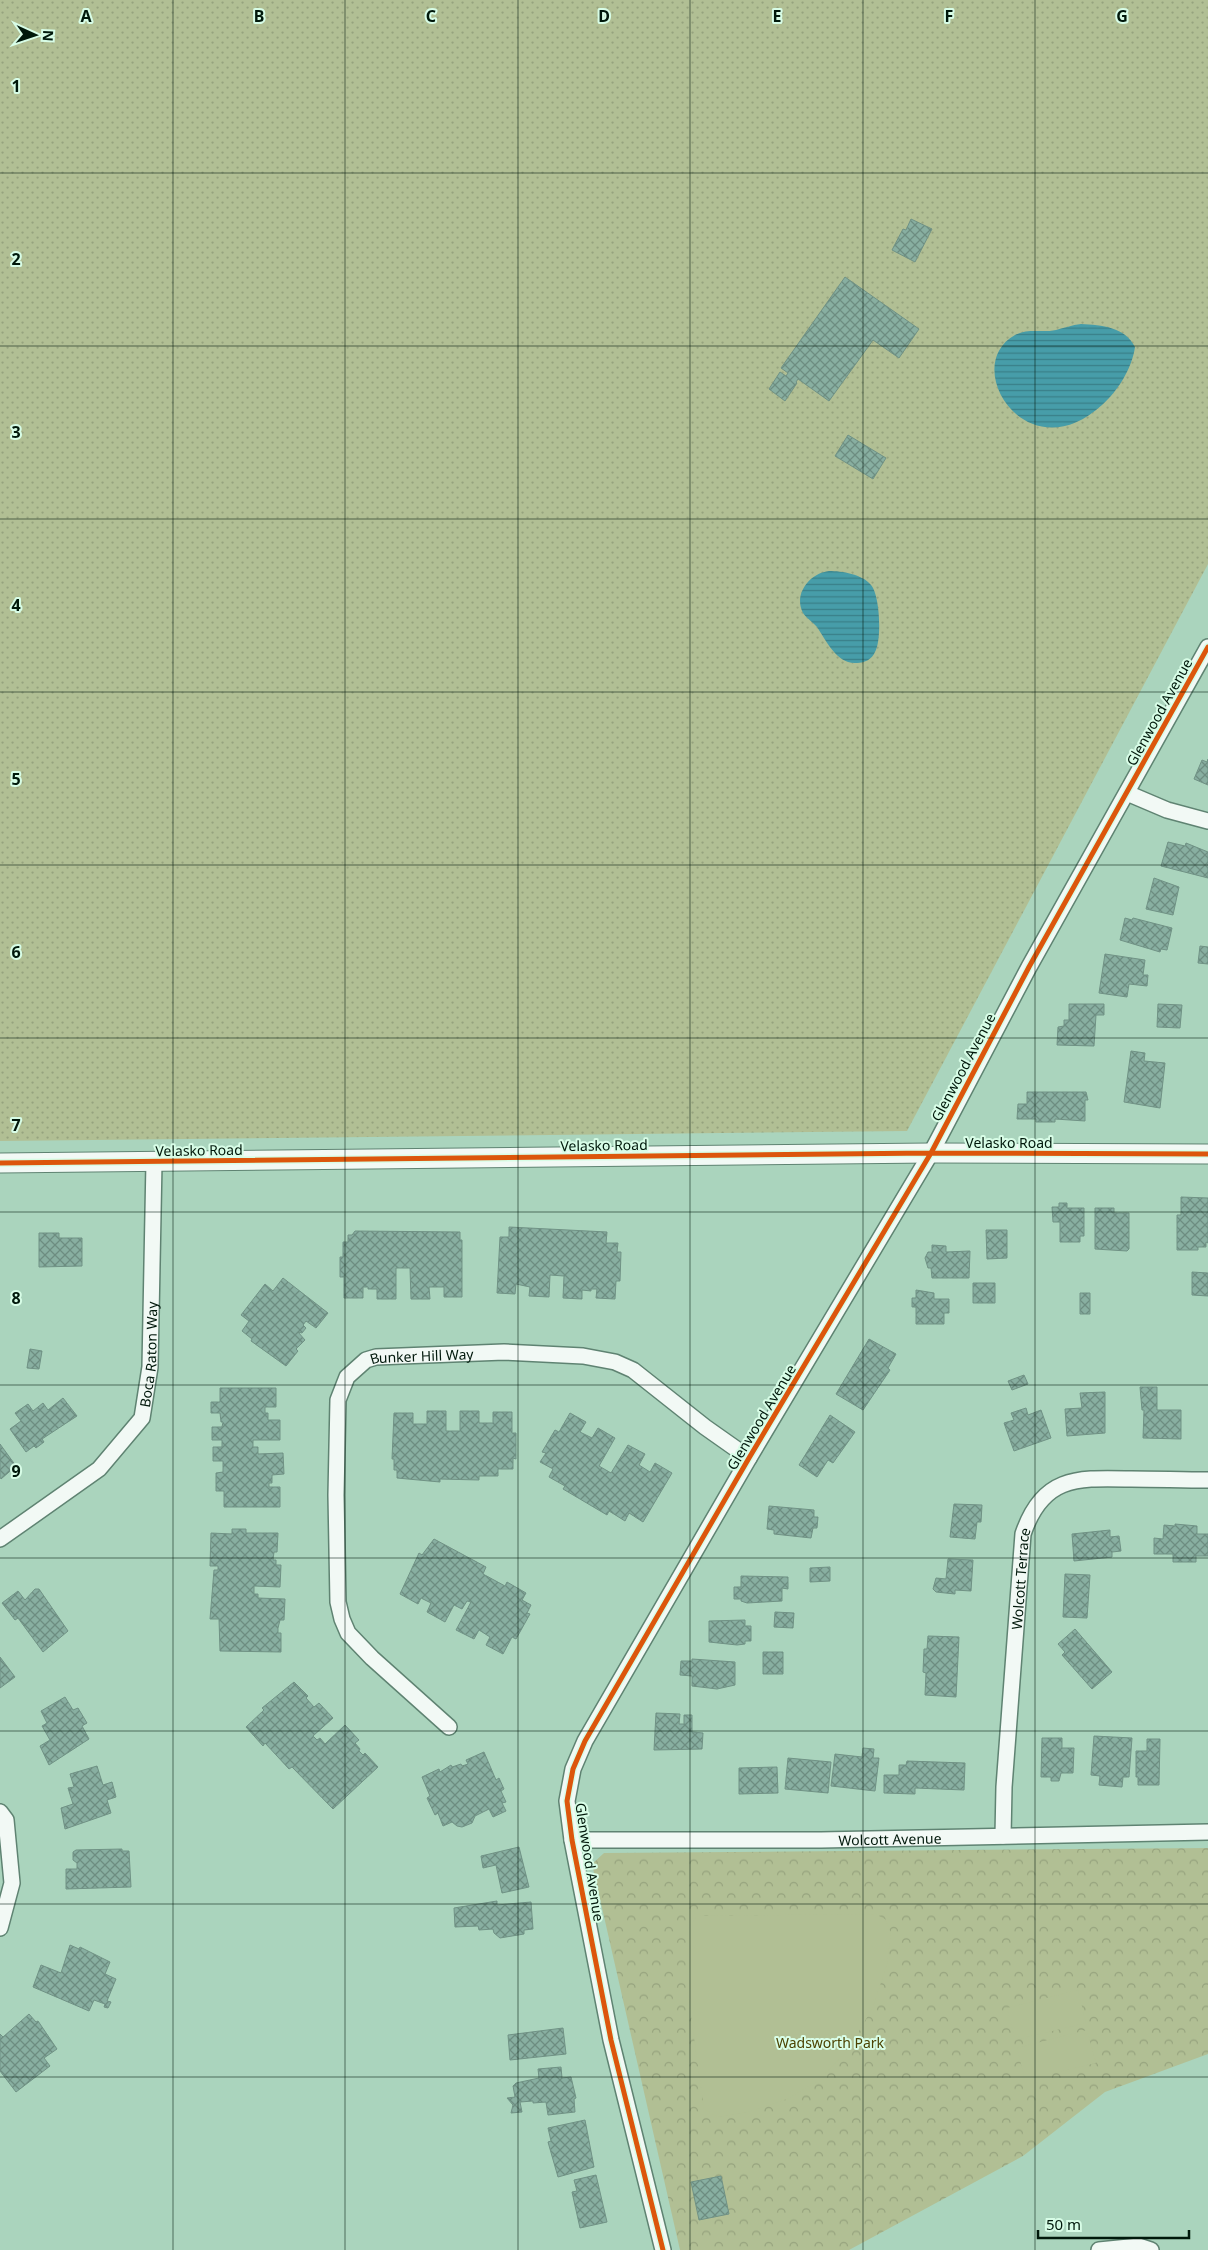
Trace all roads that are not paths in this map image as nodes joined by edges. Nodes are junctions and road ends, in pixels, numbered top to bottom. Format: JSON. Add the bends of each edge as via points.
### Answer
{"nodes":[{"id":1,"x":1208,"y":647,"type":"edge"},
{"id":2,"x":1127,"y":793,"type":"junction"},
{"id":3,"x":1208,"y":821,"type":"edge"},
{"id":4,"x":931,"y":1153,"type":"junction"},
{"id":5,"x":1208,"y":1154,"type":"edge"},
{"id":6,"x":154,"y":1162,"type":"junction"},
{"id":7,"x":0,"y":1163,"type":"edge"},
{"id":8,"x":749,"y":1458,"type":"junction"},
{"id":9,"x":1208,"y":1480,"type":"edge"},
{"id":10,"x":0,"y":1539,"type":"edge"},
{"id":11,"x":449,"y":1728,"type":"dead end"},
{"id":12,"x":0,"y":1812,"type":"edge"},
{"id":13,"x":1208,"y":1832,"type":"edge"},
{"id":14,"x":1003,"y":1836,"type":"junction"},
{"id":15,"x":572,"y":1840,"type":"junction"},
{"id":16,"x":0,"y":1928,"type":"edge"},
{"id":17,"x":663,"y":2250,"type":"edge"},
{"id":18,"x":1099,"y":2250,"type":"edge"},
{"id":19,"x":1151,"y":2250,"type":"edge"}],
"edges":[{"from":1,"to":2,"type":"street","name":"Glenwood Avenue"},
{"from":2,"to":3,"type":"street","via":[[1167,810]]},
{"from":2,"to":4,"type":"street","name":"Glenwood Avenue","via":[[1029,967]]},
{"from":4,"to":5,"type":"street","name":"Velasko Road"},
{"from":4,"to":6,"type":"street","name":"Velasko Road"},
{"from":4,"to":8,"type":"street","name":"Glenwood Avenue"},
{"from":6,"to":7,"type":"street","name":"Velasko Road"},
{"from":6,"to":10,"type":"street","name":"Boca Raton Way","via":[[150,1367],[142,1418],[99,1469]]},
{"from":8,"to":11,"type":"street","name":"Bunker Hill Way","via":[[633,1370],[615,1362],[583,1356],[504,1352],[376,1357],[366,1360],[347,1376],[338,1400],[336,1495],[338,1602],[342,1619],[348,1634]]},
{"from":8,"to":15,"type":"street","name":"Glenwood Avenue","via":[[585,1740],[573,1769],[567,1801]]},
{"from":9,"to":14,"type":"street","name":"Wolcott Terrace","via":[[1083,1478],[1051,1490],[1029,1516],[1023,1534]]},
{"from":12,"to":16,"type":"street","via":[[6,1820],[12,1883]]},
{"from":13,"to":14,"type":"street","name":"Wolcott Avenue"},
{"from":14,"to":15,"type":"street","name":"Wolcott Avenue"},
{"from":15,"to":17,"type":"street","name":"Glenwood Avenue","via":[[611,2040]]},
{"from":18,"to":19,"type":"street","via":[[1139,2246]]}]}
